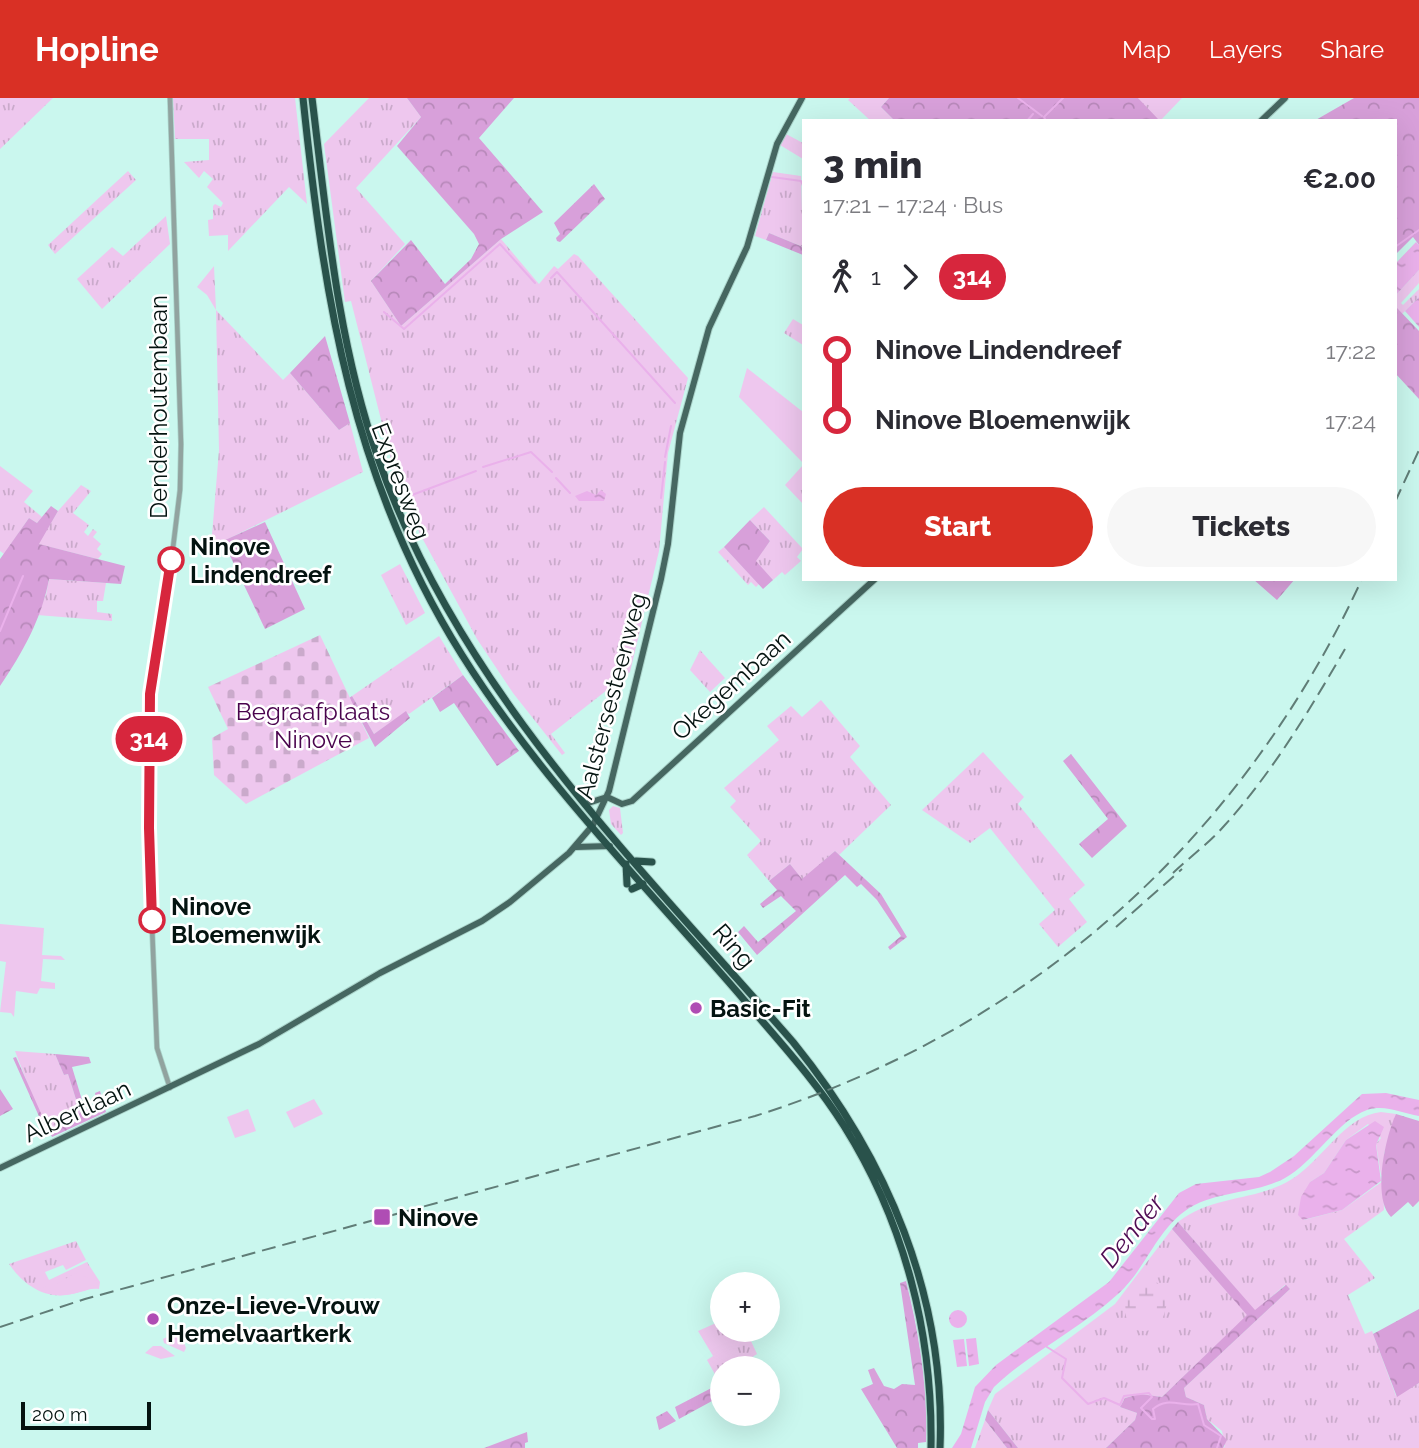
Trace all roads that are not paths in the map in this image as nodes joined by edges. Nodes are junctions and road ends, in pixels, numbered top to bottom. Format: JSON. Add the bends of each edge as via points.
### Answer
{"nodes":[{"id":1,"x":170,"y":98,"type":"edge"},
{"id":2,"x":303,"y":98,"type":"edge"},
{"id":3,"x":312,"y":98,"type":"edge"},
{"id":4,"x":802,"y":98,"type":"edge"},
{"id":5,"x":1285,"y":98,"type":"edge"},
{"id":6,"x":1263,"y":119,"type":"edge"},
{"id":7,"x":874,"y":581,"type":"edge"},
{"id":8,"x":607,"y":797,"type":"junction"},
{"id":9,"x":585,"y":804,"type":"junction"},
{"id":10,"x":595,"y":821,"type":"junction"},
{"id":11,"x":574,"y":847,"type":"junction"},
{"id":12,"x":611,"y":847,"type":"junction"},
{"id":13,"x":636,"y":861,"type":"junction"},
{"id":14,"x":652,"y":862,"type":"dead end"},
{"id":15,"x":626,"y":864,"type":"junction"},
{"id":16,"x":643,"y":884,"type":"junction"},
{"id":17,"x":171,"y":1089,"type":"junction"},
{"id":18,"x":0,"y":1168,"type":"edge"},
{"id":19,"x":940,"y":1444,"type":"edge"},
{"id":20,"x":931,"y":1447,"type":"edge"}],
"edges":[{"from":1,"to":17,"type":"street","name":"Denderhoutembaan","via":[[180,490],[152,667],[148,779],[157,1048]]},
{"from":2,"to":10,"type":"highway","name":"Expresweg","via":[[338,348],[380,489],[414,567],[459,651],[525,745]]},
{"from":3,"to":9,"type":"highway","name":"Expresweg","via":[[340,311],[357,390],[387,484],[422,563],[467,646],[502,699]]},
{"from":4,"to":8,"type":"main road","name":"Aalstersesteenweg","via":[[777,145],[747,247],[709,328],[680,433],[663,571]]},
{"from":5,"to":6,"type":"main road"},
{"from":7,"to":8,"type":"main road","name":"Okegembaan","via":[[632,801],[622,804]]},
{"from":8,"to":9,"type":"main road"},
{"from":8,"to":10,"type":"main road","name":"Aalstersesteenweg"},
{"from":9,"to":10,"type":"highway","name":"Expresweg"},
{"from":10,"to":11,"type":"main road","name":"Aalstersesteenweg"},
{"from":10,"to":12,"type":"highway","name":"Ring"},
{"from":10,"to":13,"type":"highway","name":"Ring"},
{"from":11,"to":12,"type":"main road"},
{"from":11,"to":17,"type":"main road","name":"Aalstersesteenweg","via":[[496,913]]},
{"from":12,"to":15,"type":"highway","name":"Ring"},
{"from":13,"to":14,"type":"highway"},
{"from":13,"to":19,"type":"highway","name":"Ring","via":[[839,1101],[884,1180],[916,1260],[937,1359]]},
{"from":15,"to":16,"type":"highway","name":"Ring"},
{"from":15,"to":16,"type":"highway","via":[[630,886]]},
{"from":16,"to":20,"type":"highway","name":"Ring","via":[[809,1077],[861,1156],[886,1205],[914,1285],[929,1373]]},
{"from":17,"to":18,"type":"main road","name":"Albertlaan"}]}
